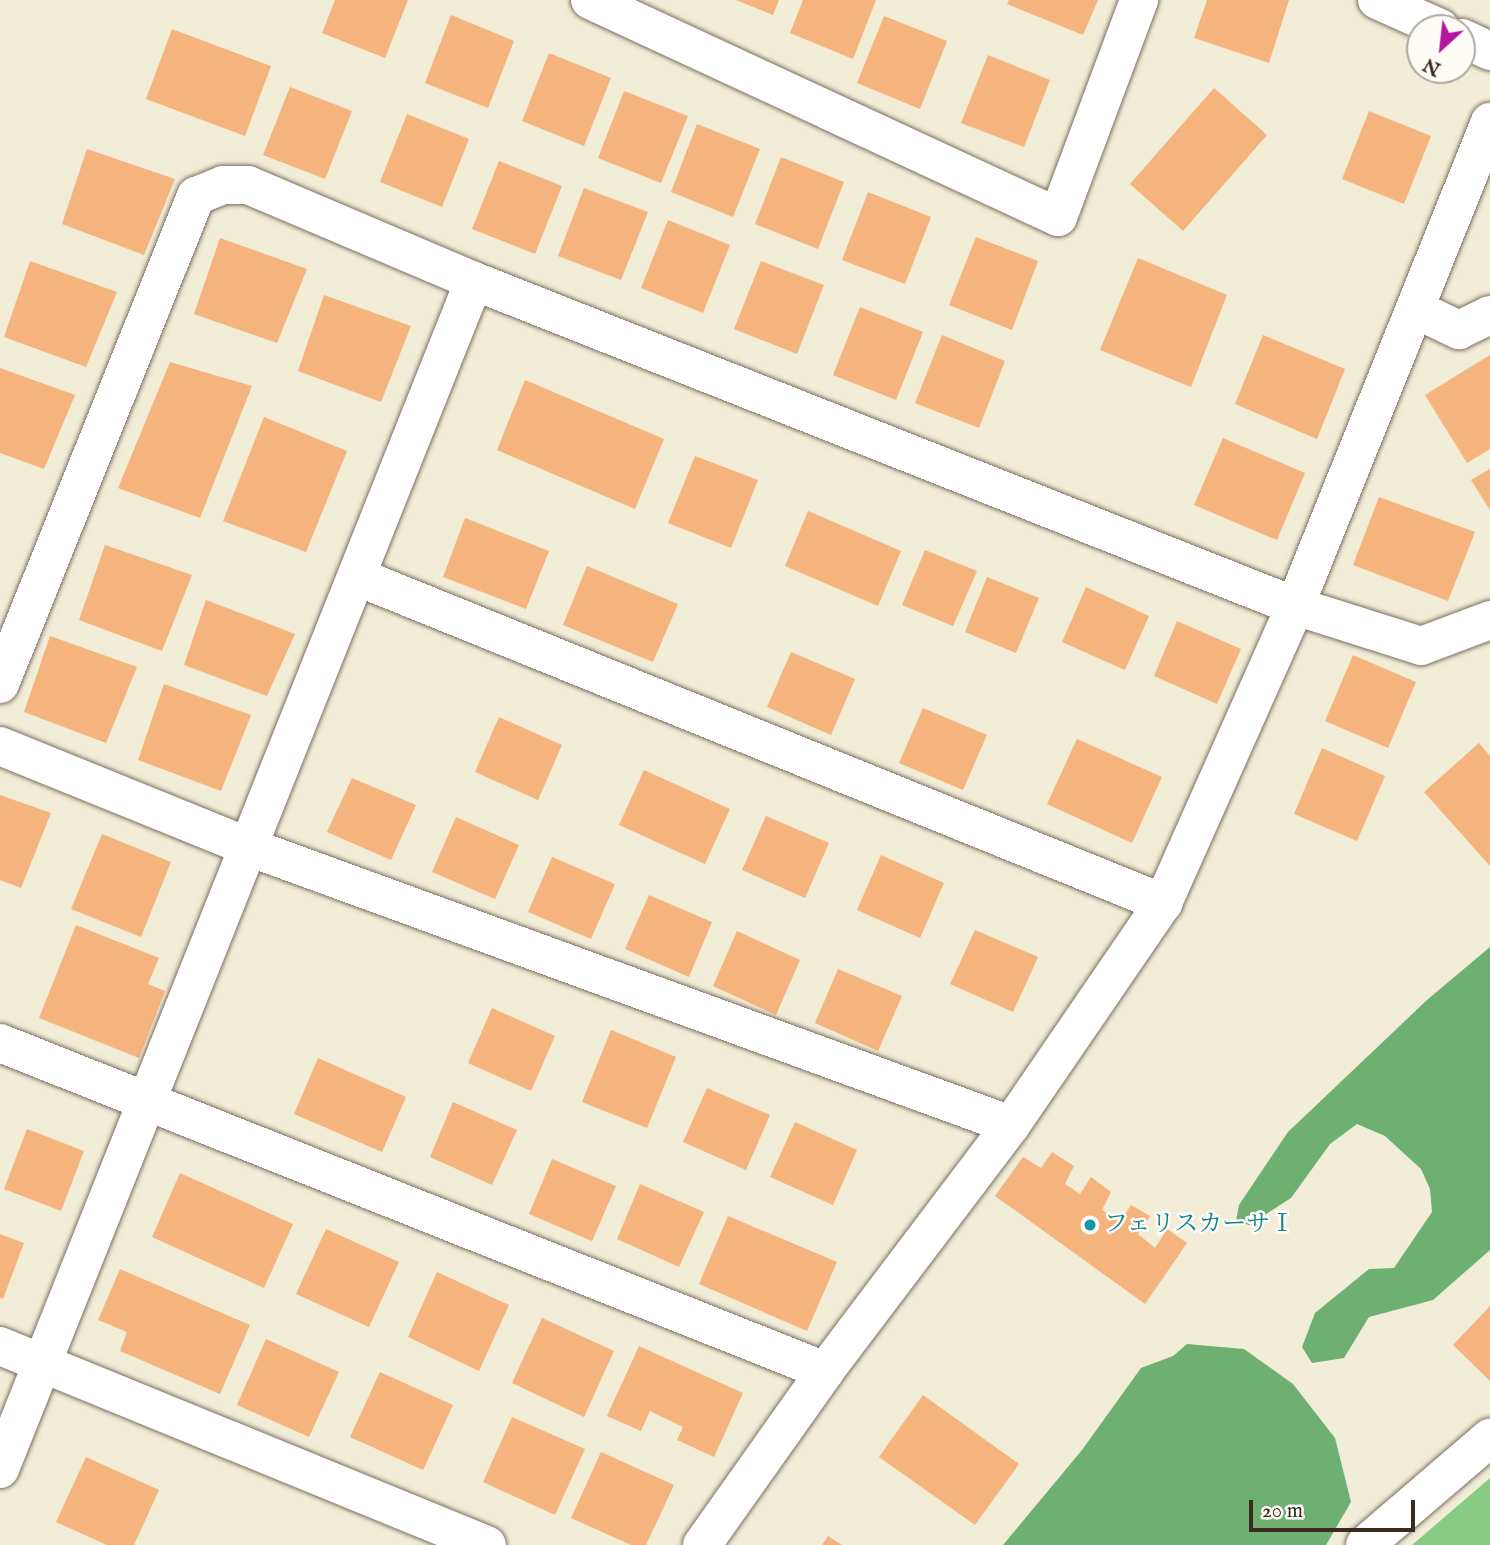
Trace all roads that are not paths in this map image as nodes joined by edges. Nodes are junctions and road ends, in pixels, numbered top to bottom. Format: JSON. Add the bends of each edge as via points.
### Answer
{"nodes":[{"id":1,"x":590,"y":0,"type":"edge"},
{"id":2,"x":1139,"y":0,"type":"edge"},
{"id":3,"x":1377,"y":0,"type":"edge"},
{"id":4,"x":1408,"y":14,"type":"edge"},
{"id":5,"x":1490,"y":122,"type":"edge"},
{"id":6,"x":474,"y":281,"type":"junction"},
{"id":7,"x":1418,"y":310,"type":"junction"},
{"id":8,"x":1490,"y":315,"type":"edge"},
{"id":9,"x":359,"y":578,"type":"junction"},
{"id":10,"x":1295,"y":606,"type":"junction"},
{"id":11,"x":1490,"y":620,"type":"edge"},
{"id":12,"x":0,"y":684,"type":"edge"},
{"id":13,"x":0,"y":746,"type":"edge"},
{"id":14,"x":246,"y":846,"type":"junction"},
{"id":15,"x":1163,"y":903,"type":"junction"},
{"id":16,"x":0,"y":1043,"type":"edge"},
{"id":17,"x":147,"y":1100,"type":"junction"},
{"id":18,"x":1011,"y":1125,"type":"junction"},
{"id":19,"x":0,"y":1346,"type":"edge"},
{"id":20,"x":41,"y":1362,"type":"junction"},
{"id":21,"x":825,"y":1371,"type":"junction"},
{"id":22,"x":1490,"y":1438,"type":"edge"},
{"id":23,"x":0,"y":1469,"type":"edge"},
{"id":24,"x":487,"y":1545,"type":"edge"},
{"id":25,"x":702,"y":1545,"type":"edge"},
{"id":26,"x":1365,"y":1545,"type":"edge"}],
"edges":[{"from":1,"to":2,"type":"street","via":[[1058,217]]},
{"from":3,"to":4,"type":"street"},
{"from":5,"to":7,"type":"street"},
{"from":6,"to":9,"type":"street"},
{"from":6,"to":10,"type":"street"},
{"from":6,"to":12,"type":"street","via":[[248,185],[223,185],[196,196]]},
{"from":7,"to":8,"type":"street","via":[[1459,330]]},
{"from":7,"to":10,"type":"street"},
{"from":9,"to":14,"type":"street"},
{"from":9,"to":15,"type":"street"},
{"from":10,"to":11,"type":"street","via":[[1421,646]]},
{"from":10,"to":15,"type":"street"},
{"from":13,"to":14,"type":"street"},
{"from":14,"to":17,"type":"street"},
{"from":14,"to":18,"type":"street"},
{"from":15,"to":18,"type":"street"},
{"from":16,"to":17,"type":"street"},
{"from":17,"to":20,"type":"street"},
{"from":17,"to":21,"type":"street"},
{"from":18,"to":21,"type":"street"},
{"from":19,"to":20,"type":"street"},
{"from":20,"to":23,"type":"street"},
{"from":20,"to":24,"type":"street"},
{"from":21,"to":25,"type":"street"},
{"from":22,"to":26,"type":"street"}]}
